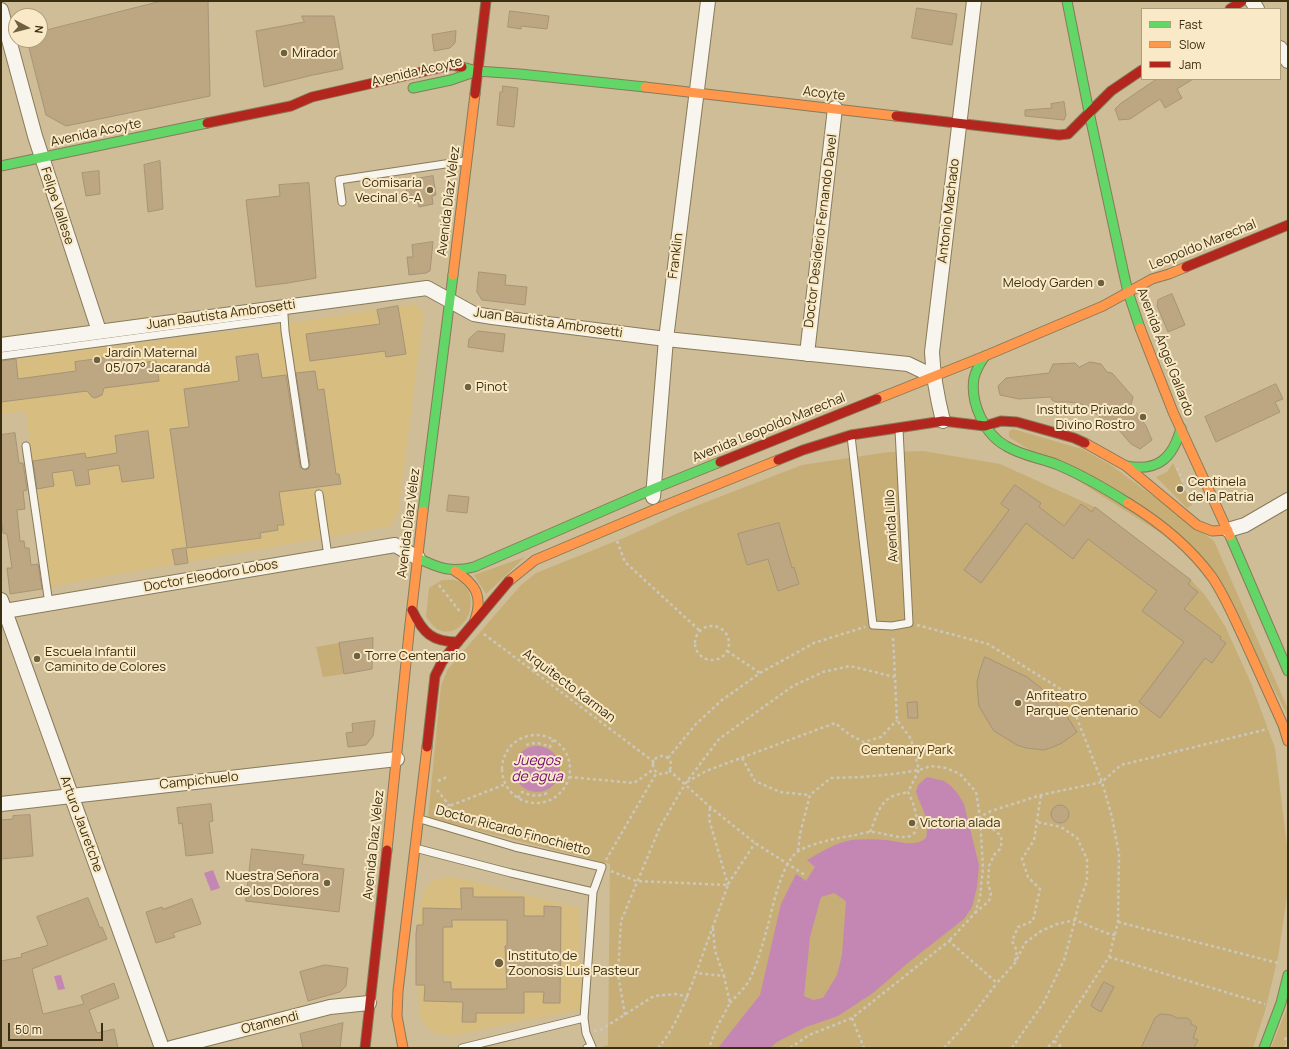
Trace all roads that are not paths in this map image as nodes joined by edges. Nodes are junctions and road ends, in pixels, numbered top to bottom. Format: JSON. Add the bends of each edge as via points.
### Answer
{"nodes":[{"id":1,"x":486,"y":1,"type":"edge"},
{"id":2,"x":708,"y":1,"type":"edge"},
{"id":3,"x":974,"y":1,"type":"edge"},
{"id":4,"x":1067,"y":1,"type":"edge"},
{"id":5,"x":1242,"y":1,"type":"edge"},
{"id":6,"x":1232,"y":8,"type":"edge"},
{"id":7,"x":1,"y":10,"type":"edge"},
{"id":8,"x":1281,"y":50,"type":"edge"},
{"id":9,"x":1288,"y":61,"type":"edge"},
{"id":10,"x":478,"y":70,"type":"junction"},
{"id":11,"x":1141,"y":71,"type":"edge"},
{"id":12,"x":405,"y":90,"type":"dead end"},
{"id":13,"x":696,"y":92,"type":"junction"},
{"id":14,"x":291,"y":106,"type":"junction"},
{"id":15,"x":314,"y":108,"type":"dead end"},
{"id":16,"x":835,"y":108,"type":"junction"},
{"id":17,"x":1089,"y":112,"type":"junction"},
{"id":18,"x":960,"y":124,"type":"junction"},
{"id":19,"x":42,"y":158,"type":"junction"},
{"id":20,"x":467,"y":160,"type":"junction"},
{"id":21,"x":1,"y":166,"type":"edge"},
{"id":22,"x":342,"y":202,"type":"dead end"},
{"id":23,"x":1288,"y":225,"type":"edge"},
{"id":24,"x":1128,"y":292,"type":"junction"},
{"id":25,"x":450,"y":302,"type":"junction"},
{"id":26,"x":284,"y":312,"type":"junction"},
{"id":27,"x":99,"y":331,"type":"junction"},
{"id":28,"x":666,"y":339,"type":"junction"},
{"id":29,"x":1,"y":345,"type":"edge"},
{"id":30,"x":807,"y":354,"type":"junction"},
{"id":31,"x":1,"y":356,"type":"edge"},
{"id":32,"x":985,"y":356,"type":"junction"},
{"id":33,"x":933,"y":376,"type":"junction"},
{"id":34,"x":943,"y":421,"type":"junction"},
{"id":35,"x":985,"y":426,"type":"junction"},
{"id":36,"x":899,"y":428,"type":"junction"},
{"id":37,"x":1180,"y":428,"type":"junction"},
{"id":38,"x":851,"y":436,"type":"junction"},
{"id":39,"x":26,"y":446,"type":"dead end"},
{"id":40,"x":305,"y":465,"type":"dead end"},
{"id":41,"x":1126,"y":466,"type":"junction"},
{"id":42,"x":653,"y":489,"type":"junction"},
{"id":43,"x":319,"y":494,"type":"dead end"},
{"id":44,"x":1288,"y":500,"type":"edge"},
{"id":45,"x":651,"y":511,"type":"junction"},
{"id":46,"x":1228,"y":530,"type":"junction"},
{"id":47,"x":328,"y":556,"type":"junction"},
{"id":48,"x":418,"y":558,"type":"junction"},
{"id":49,"x":455,"y":571,"type":"junction"},
{"id":50,"x":49,"y":604,"type":"junction"},
{"id":51,"x":2,"y":607,"type":"edge"},
{"id":52,"x":412,"y":610,"type":"junction"},
{"id":53,"x":472,"y":625,"type":"junction"},
{"id":54,"x":458,"y":642,"type":"junction"},
{"id":55,"x":1288,"y":671,"type":"edge"},
{"id":56,"x":1288,"y":741,"type":"edge"},
{"id":57,"x":409,"y":750,"type":"dead end"},
{"id":58,"x":396,"y":759,"type":"junction"},
{"id":59,"x":71,"y":796,"type":"junction"},
{"id":60,"x":1,"y":804,"type":"edge"},
{"id":61,"x":418,"y":819,"type":"junction"},
{"id":62,"x":415,"y":848,"type":"junction"},
{"id":63,"x":593,"y":892,"type":"junction"},
{"id":64,"x":1288,"y":976,"type":"edge"},
{"id":65,"x":375,"y":1003,"type":"junction"},
{"id":66,"x":1283,"y":1004,"type":"edge"},
{"id":67,"x":388,"y":1009,"type":"dead end"},
{"id":68,"x":584,"y":1018,"type":"junction"},
{"id":69,"x":400,"y":1030,"type":"junction"},
{"id":70,"x":590,"y":1047,"type":"edge"},
{"id":71,"x":162,"y":1048,"type":"edge"},
{"id":72,"x":171,"y":1048,"type":"edge"},
{"id":73,"x":365,"y":1048,"type":"edge"},
{"id":74,"x":402,"y":1048,"type":"edge"},
{"id":75,"x":462,"y":1048,"type":"edge"},
{"id":76,"x":1264,"y":1048,"type":"edge"}],
"edges":[{"from":1,"to":10,"type":"main road","name":"Avenida Díaz Vélez"},
{"from":2,"to":13,"type":"street","name":"Franklin"},
{"from":3,"to":18,"type":"street","name":"Antonio Machado"},
{"from":4,"to":17,"type":"main road","name":"Avenida Ángel Gallardo"},
{"from":5,"to":6,"type":"main road"},
{"from":7,"to":19,"type":"street","name":"Felipe Vallese"},
{"from":8,"to":9,"type":"street"},
{"from":10,"to":12,"type":"main road","name":"Avenida Acoyte","via":[[451,80]]},
{"from":10,"to":13,"type":"main road","name":"Acoyte"},
{"from":10,"to":14,"type":"main road","name":"Avenida Acoyte","via":[[452,65],[312,97]]},
{"from":10,"to":20,"type":"main road","name":"Avenida Díaz Vélez"},
{"from":11,"to":17,"type":"main road","name":"Acoyte","via":[[1111,91]]},
{"from":13,"to":16,"type":"main road","name":"Acoyte"},
{"from":13,"to":28,"type":"street","name":"Franklin"},
{"from":14,"to":15,"type":"main road","name":"Avenida Acoyte"},
{"from":14,"to":19,"type":"main road","name":"Avenida Acoyte"},
{"from":16,"to":18,"type":"main road","name":"Acoyte"},
{"from":16,"to":30,"type":"street","name":"Doctor Desiderio Fernando Davel"},
{"from":17,"to":18,"type":"main road","name":"Acoyte","via":[[1071,132],[1059,135]]},
{"from":17,"to":24,"type":"main road","name":"Avenida Ángel Gallardo"},
{"from":18,"to":33,"type":"street","name":"Antonio Machado","via":[[932,352]]},
{"from":19,"to":21,"type":"main road","name":"Avenida Acoyte"},
{"from":19,"to":27,"type":"street","name":"Felipe Vallese"},
{"from":20,"to":22,"type":"lane","via":[[339,180]]},
{"from":20,"to":25,"type":"main road","name":"Avenida Díaz Vélez"},
{"from":23,"to":24,"type":"main road","name":"Leopoldo Marechal"},
{"from":24,"to":32,"type":"main road","name":"Avenida Leopoldo Marechal","via":[[1103,306]]},
{"from":24,"to":37,"type":"main road","name":"Avenida Ángel Gallardo"},
{"from":25,"to":26,"type":"street","name":"Juan Bautista Ambrosetti","via":[[427,288]]},
{"from":25,"to":28,"type":"street","name":"Juan Bautista Ambrosetti","via":[[474,314]]},
{"from":25,"to":48,"type":"main road","name":"Avenida Díaz Vélez"},
{"from":26,"to":27,"type":"street","name":"Juan Bautista Ambrosetti"},
{"from":26,"to":31,"type":"lane"},
{"from":26,"to":40,"type":"lane"},
{"from":27,"to":29,"type":"street","name":"Juan Bautista Ambrosetti"},
{"from":28,"to":30,"type":"street","name":"Juan Bautista Ambrosetti"},
{"from":28,"to":42,"type":"street","name":"Franklin"},
{"from":30,"to":33,"type":"street","name":"Juan Bautista Ambrosetti","via":[[908,364]]},
{"from":32,"to":33,"type":"main road","name":"Avenida Leopoldo Marechal"},
{"from":32,"to":35,"type":"main road","via":[[978,364],[973,386],[975,404]]},
{"from":33,"to":34,"type":"street","name":"Antonio Machado"},
{"from":33,"to":42,"type":"main road","name":"Avenida Leopoldo Marechal"},
{"from":34,"to":35,"type":"main road"},
{"from":34,"to":36,"type":"main road"},
{"from":35,"to":41,"type":"main road","via":[[1001,421],[1051,430],[1092,446]]},
{"from":35,"to":56,"type":"main road","via":[[1008,448],[1058,465],[1105,489],[1151,519],[1187,549],[1211,576],[1222,594]]},
{"from":36,"to":38,"type":"main road"},
{"from":36,"to":38,"type":"lane","name":"Avenida Lillo","via":[[909,622],[892,626],[873,625]]},
{"from":37,"to":41,"type":"main road","via":[[1176,446],[1161,462],[1144,468]]},
{"from":37,"to":46,"type":"main road","name":"Avenida Ángel Gallardo"},
{"from":38,"to":45,"type":"main road","via":[[803,450]]},
{"from":39,"to":50,"type":"lane"},
{"from":41,"to":46,"type":"main road","via":[[1197,525],[1212,531]]},
{"from":42,"to":45,"type":"street","name":"Franklin"},
{"from":42,"to":49,"type":"main road","name":"Avenida Leopoldo Marechal","via":[[486,562]]},
{"from":43,"to":47,"type":"lane"},
{"from":44,"to":46,"type":"street","via":[[1244,525]]},
{"from":45,"to":53,"type":"main road","via":[[542,557],[521,569],[499,590]]},
{"from":46,"to":55,"type":"main road","name":"Avenida Ángel Gallardo"},
{"from":47,"to":48,"type":"street","name":"Doctor Eleodoro Lobos","via":[[395,545]]},
{"from":47,"to":50,"type":"street","name":"Doctor Eleodoro Lobos"},
{"from":48,"to":49,"type":"main road","name":"Avenida Leopoldo Marechal","via":[[440,569]]},
{"from":48,"to":52,"type":"main road","name":"Avenida Díaz Vélez"},
{"from":49,"to":53,"type":"main road","via":[[472,583],[479,596],[479,608]]},
{"from":50,"to":51,"type":"street","name":"Doctor Eleodoro Lobos"},
{"from":51,"to":59,"type":"street","name":"Arturo Jauretche"},
{"from":52,"to":54,"type":"main road","via":[[420,626],[430,636],[442,641]]},
{"from":52,"to":58,"type":"main road","name":"Avenida Díaz Vélez"},
{"from":53,"to":54,"type":"main road"},
{"from":54,"to":61,"type":"main road","via":[[435,676],[424,740]]},
{"from":57,"to":58,"type":"main road"},
{"from":58,"to":59,"type":"street","name":"Campichuelo"},
{"from":58,"to":65,"type":"main road","name":"Avenida Díaz Vélez"},
{"from":59,"to":60,"type":"street","name":"Campichuelo"},
{"from":59,"to":71,"type":"street","name":"Arturo Jauretche"},
{"from":61,"to":62,"type":"main road"},
{"from":61,"to":63,"type":"lane","name":"Doctor Ricardo Finochietto","via":[[515,847],[602,867]]},
{"from":62,"to":63,"type":"lane"},
{"from":62,"to":69,"type":"main road","via":[[398,991],[397,1011]]},
{"from":63,"to":68,"type":"lane"},
{"from":64,"to":66,"type":"main road"},
{"from":65,"to":72,"type":"street","name":"Otamendi","via":[[330,1007]]},
{"from":65,"to":73,"type":"main road","name":"Avenida Díaz Vélez"},
{"from":66,"to":76,"type":"main road"},
{"from":67,"to":69,"type":"main road"},
{"from":68,"to":70,"type":"lane"},
{"from":68,"to":75,"type":"lane"},
{"from":69,"to":74,"type":"main road"}]}
